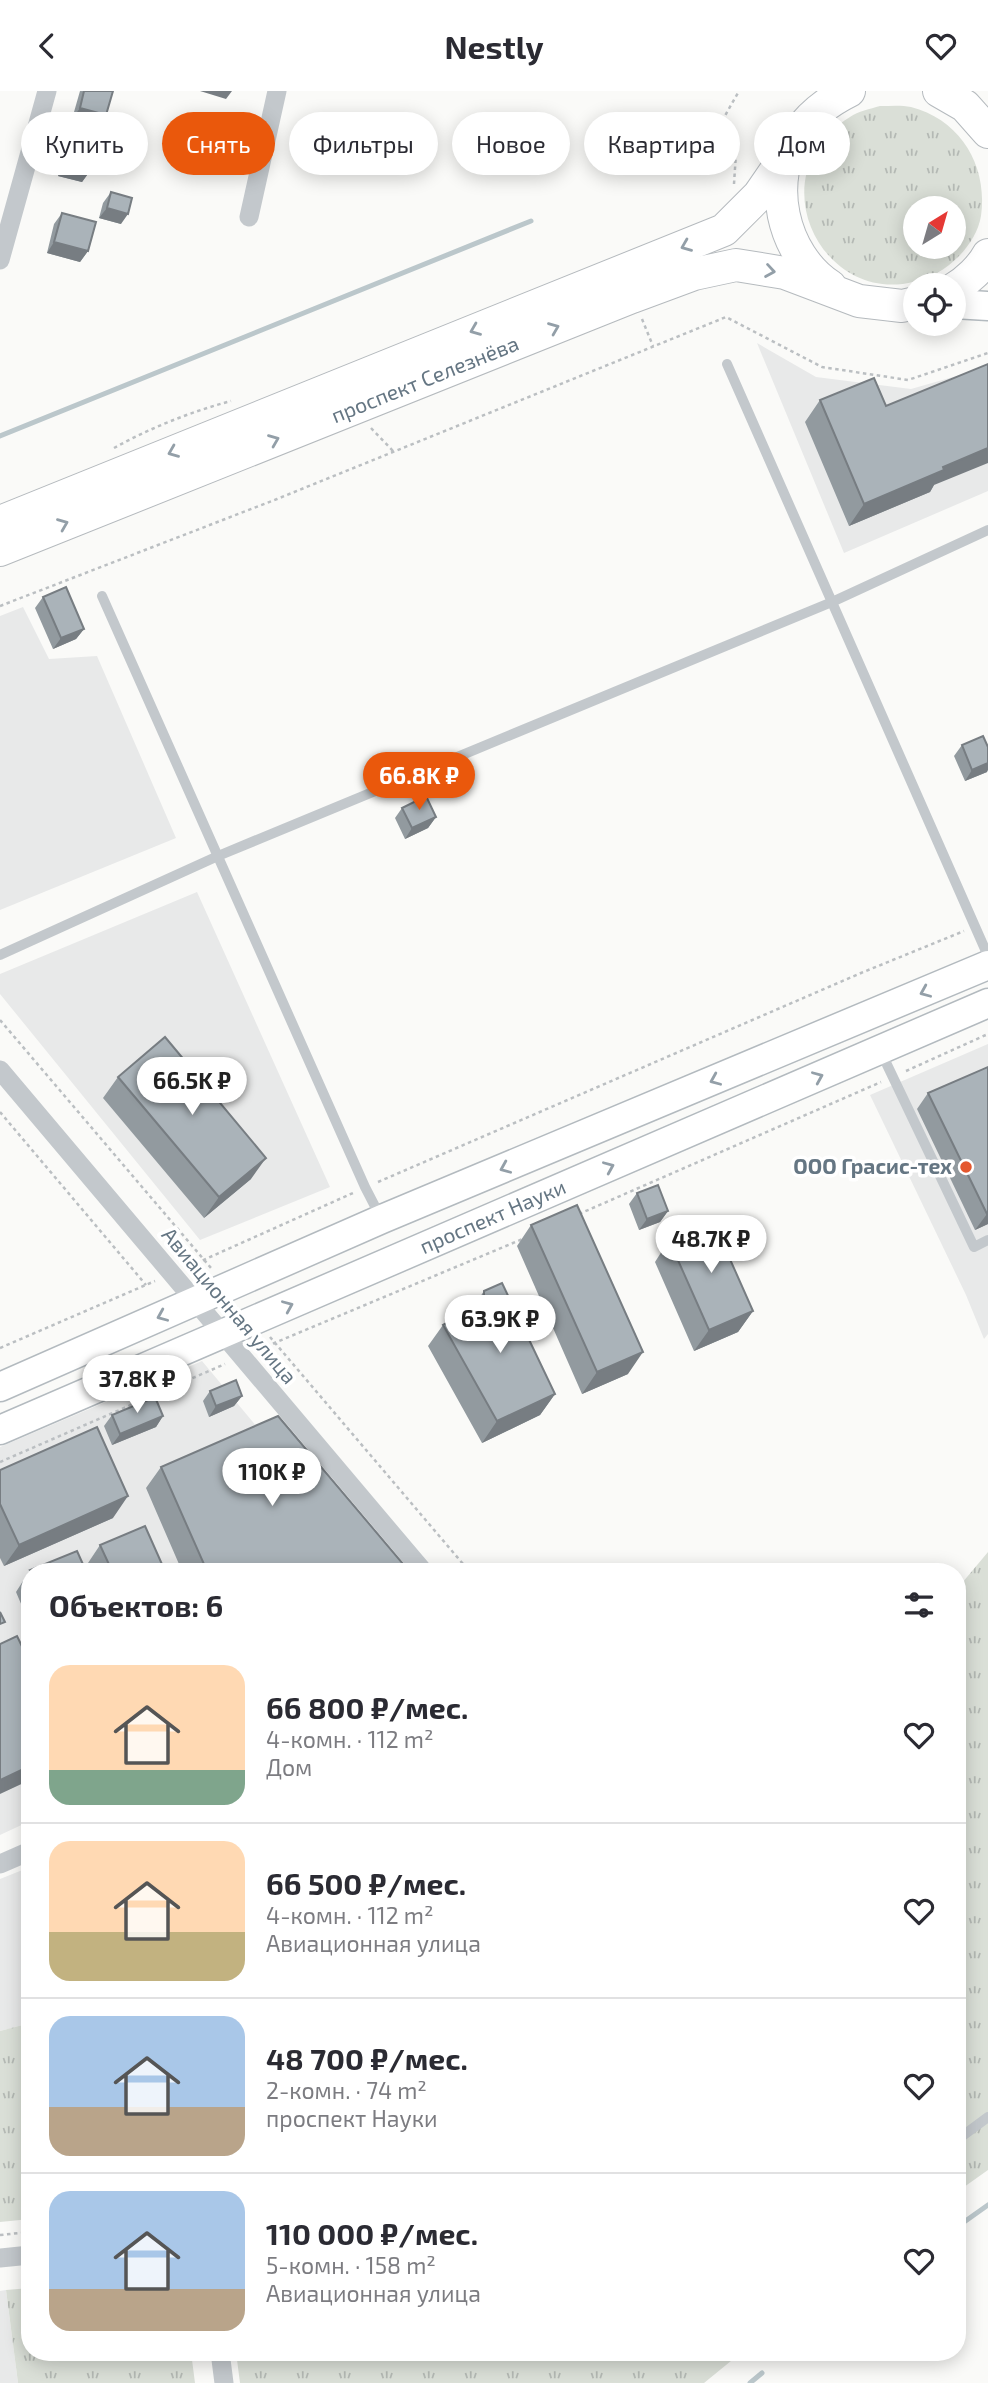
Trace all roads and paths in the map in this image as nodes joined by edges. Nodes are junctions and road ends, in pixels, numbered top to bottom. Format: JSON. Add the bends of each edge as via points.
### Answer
{"nodes":[{"id":1,"x":47,"y":91,"type":"edge"},
{"id":2,"x":276,"y":91,"type":"edge"},
{"id":3,"x":739,"y":91,"type":"edge"},
{"id":4,"x":849,"y":91,"type":"edge"},
{"id":5,"x":964,"y":104,"type":"edge"},
{"id":6,"x":817,"y":112,"type":"edge"},
{"id":7,"x":988,"y":132,"type":"edge"},
{"id":8,"x":773,"y":175,"type":"edge"},
{"id":9,"x":784,"y":175,"type":"edge"},
{"id":10,"x":734,"y":185,"type":"dead end"},
{"id":11,"x":249,"y":217,"type":"dead end"},
{"id":12,"x":988,"y":255,"type":"edge"},
{"id":13,"x":0,"y":260,"type":"edge"},
{"id":14,"x":966,"y":280,"type":"edge"},
{"id":15,"x":859,"y":301,"type":"junction"},
{"id":16,"x":903,"y":304,"type":"edge"},
{"id":17,"x":966,"y":305,"type":"edge"},
{"id":18,"x":988,"y":306,"type":"edge"},
{"id":19,"x":988,"y":353,"type":"edge"},
{"id":20,"x":727,"y":364,"type":"dead end"},
{"id":21,"x":234,"y":400,"type":"dead end"},
{"id":22,"x":106,"y":453,"type":"dead end"},
{"id":23,"x":0,"y":522,"type":"edge"},
{"id":24,"x":988,"y":530,"type":"edge"},
{"id":25,"x":0,"y":550,"type":"edge"},
{"id":26,"x":102,"y":596,"type":"dead end"},
{"id":27,"x":832,"y":602,"type":"junction"},
{"id":28,"x":0,"y":606,"type":"edge"},
{"id":29,"x":218,"y":856,"type":"junction"},
{"id":30,"x":976,"y":926,"type":"junction"},
{"id":31,"x":0,"y":955,"type":"edge"},
{"id":32,"x":988,"y":956,"type":"edge"},
{"id":33,"x":988,"y":965,"type":"edge"},
{"id":34,"x":988,"y":1003,"type":"edge"},
{"id":35,"x":988,"y":1034,"type":"edge"},
{"id":36,"x":880,"y":1050,"type":"junction"},
{"id":37,"x":0,"y":1070,"type":"edge"},
{"id":38,"x":893,"y":1077,"type":"junction"},
{"id":39,"x":0,"y":1112,"type":"edge"},
{"id":40,"x":365,"y":1187,"type":"junction"},
{"id":41,"x":575,"y":1216,"type":"edge"},
{"id":42,"x":382,"y":1219,"type":"junction"},
{"id":43,"x":525,"y":1237,"type":"dead end"},
{"id":44,"x":988,"y":1240,"type":"edge"},
{"id":45,"x":172,"y":1274,"type":"junction"},
{"id":46,"x":146,"y":1285,"type":"junction"},
{"id":47,"x":196,"y":1302,"type":"junction"},
{"id":48,"x":223,"y":1335,"type":"junction"},
{"id":49,"x":0,"y":1348,"type":"edge"},
{"id":50,"x":242,"y":1357,"type":"junction"},
{"id":51,"x":0,"y":1387,"type":"edge"},
{"id":52,"x":0,"y":1430,"type":"edge"},
{"id":53,"x":0,"y":1462,"type":"edge"},
{"id":54,"x":416,"y":1563,"type":"edge"},
{"id":55,"x":21,"y":1854,"type":"edge"},
{"id":56,"x":0,"y":1864,"type":"edge"},
{"id":57,"x":988,"y":2117,"type":"edge"},
{"id":58,"x":966,"y":2133,"type":"edge"},
{"id":59,"x":21,"y":2233,"type":"edge"},
{"id":60,"x":0,"y":2235,"type":"edge"},
{"id":61,"x":21,"y":2256,"type":"edge"},
{"id":62,"x":0,"y":2258,"type":"edge"},
{"id":63,"x":221,"y":2361,"type":"edge"},
{"id":64,"x":225,"y":2383,"type":"edge"}],
"edges":[{"from":1,"to":13,"type":"street"},
{"from":2,"to":11,"type":"street"},
{"from":3,"to":10,"type":"path","via":[[718,128],[736,153]]},
{"from":4,"to":6,"type":"main road","name":"проспект Селезнёва"},
{"from":5,"to":7,"type":"main road"},
{"from":8,"to":23,"type":"main road","name":"проспект Селезнёва","one_way":true,"via":[[724,230]]},
{"from":9,"to":15,"type":"main road","name":"проспект Селезнёва","via":[[785,225],[801,258],[827,284]]},
{"from":12,"to":14,"type":"main road"},
{"from":15,"to":16,"type":"main road","name":"проспект Селезнёва"},
{"from":25,"to":15,"type":"main road","name":"проспект Селезнёва","one_way":true,"via":[[694,274],[736,265],[785,273]]},
{"from":17,"to":18,"type":"street"},
{"from":19,"to":28,"type":"path","via":[[908,380],[822,367],[726,317]]},
{"from":20,"to":27,"type":"lane"},
{"from":21,"to":22,"type":"path","via":[[140,433]]},
{"from":24,"to":27,"type":"lane"},
{"from":26,"to":29,"type":"lane"},
{"from":27,"to":29,"type":"lane"},
{"from":27,"to":30,"type":"lane"},
{"from":29,"to":31,"type":"lane"},
{"from":29,"to":40,"type":"lane"},
{"from":30,"to":32,"type":"lane"},
{"from":30,"to":40,"type":"path"},
{"from":33,"to":42,"type":"street","name":"проспект Науки","one_way":true},
{"from":34,"to":36,"type":"street","name":"проспект Науки"},
{"from":35,"to":38,"type":"path"},
{"from":36,"to":38,"type":"lane"},
{"from":48,"to":36,"type":"street","name":"проспект Науки","one_way":true},
{"from":37,"to":45,"type":"street","name":"Авиационная улица"},
{"from":38,"to":41,"type":"path"},
{"from":38,"to":44,"type":"lane","via":[[974,1247]]},
{"from":39,"to":46,"type":"path"},
{"from":40,"to":42,"type":"lane"},
{"from":40,"to":45,"type":"path"},
{"from":42,"to":47,"type":"street","name":"проспект Науки"},
{"from":43,"to":50,"type":"path"},
{"from":45,"to":46,"type":"path"},
{"from":45,"to":47,"type":"street","name":"Авиационная улица"},
{"from":46,"to":49,"type":"path"},
{"from":47,"to":48,"type":"street","name":"Авиационная улица"},
{"from":47,"to":51,"type":"street","name":"проспект Науки","one_way":true},
{"from":48,"to":50,"type":"street","name":"Авиационная улица"},
{"from":48,"to":52,"type":"street","name":"проспект Науки"},
{"from":50,"to":53,"type":"path"},
{"from":50,"to":54,"type":"street","name":"Авиационная улица"},
{"from":55,"to":56,"type":"street"},
{"from":57,"to":58,"type":"lane"},
{"from":59,"to":60,"type":"path"},
{"from":61,"to":62,"type":"street"},
{"from":63,"to":64,"type":"street"}]}
